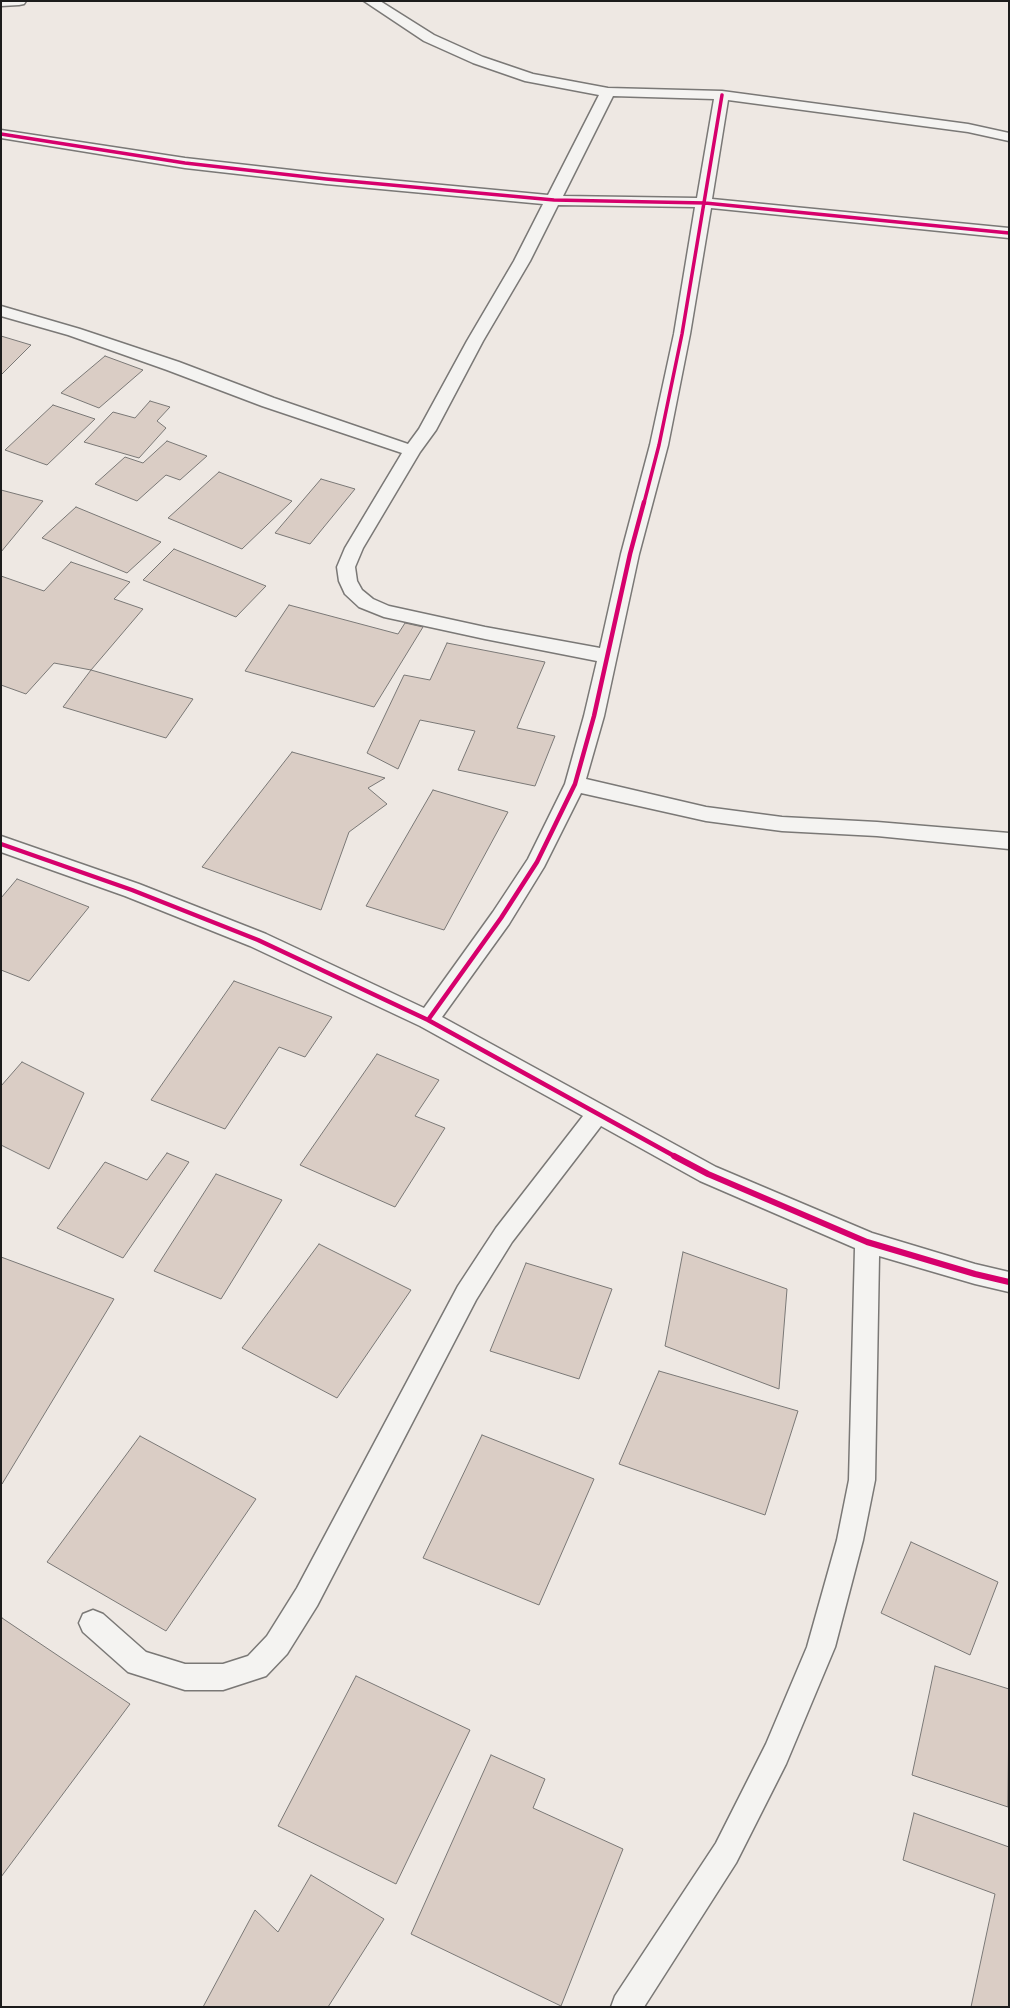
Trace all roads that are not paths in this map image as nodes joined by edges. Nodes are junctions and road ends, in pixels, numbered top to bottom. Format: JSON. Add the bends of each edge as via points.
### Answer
{"nodes":[{"id":1,"x":19,"y":1,"type":"edge"},
{"id":2,"x":371,"y":1,"type":"edge"},
{"id":3,"x":1,"y":2,"type":"edge"},
{"id":4,"x":608,"y":92,"type":"junction"},
{"id":5,"x":722,"y":95,"type":"junction"},
{"id":6,"x":1,"y":134,"type":"edge"},
{"id":7,"x":1009,"y":137,"type":"edge"},
{"id":8,"x":554,"y":200,"type":"junction"},
{"id":9,"x":705,"y":204,"type":"junction"},
{"id":10,"x":1009,"y":233,"type":"edge"},
{"id":11,"x":1,"y":311,"type":"edge"},
{"id":12,"x":412,"y":451,"type":"junction"},
{"id":13,"x":607,"y":656,"type":"junction"},
{"id":14,"x":575,"y":784,"type":"junction"},
{"id":15,"x":1009,"y":841,"type":"edge"},
{"id":16,"x":1,"y":844,"type":"edge"},
{"id":17,"x":428,"y":1020,"type":"junction"},
{"id":18,"x":597,"y":1115,"type":"junction"},
{"id":19,"x":867,"y":1242,"type":"junction"},
{"id":20,"x":1009,"y":1282,"type":"edge"},
{"id":21,"x":93,"y":1623,"type":"dead end"},
{"id":22,"x":626,"y":2007,"type":"edge"}],
"edges":[{"from":1,"to":3,"type":"street"},
{"from":2,"to":4,"type":"street","via":[[429,38],[478,60],[530,78]]},
{"from":4,"to":5,"type":"street"},
{"from":4,"to":8,"type":"street"},
{"from":5,"to":7,"type":"street","via":[[960,126]]},
{"from":5,"to":9,"type":"street"},
{"from":6,"to":8,"type":"street","via":[[185,164]]},
{"from":8,"to":9,"type":"street"},
{"from":8,"to":12,"type":"street","via":[[427,430]]},
{"from":9,"to":10,"type":"street"},
{"from":9,"to":13,"type":"street","via":[[660,438]]},
{"from":11,"to":12,"type":"street","via":[[74,332]]},
{"from":12,"to":13,"type":"street","via":[[354,548],[346,567],[348,581],[354,594],[384,611]]},
{"from":13,"to":14,"type":"street"},
{"from":14,"to":15,"type":"street","via":[[706,814],[782,824],[877,829]]},
{"from":14,"to":17,"type":"street","via":[[537,862],[501,918]]},
{"from":16,"to":17,"type":"street","via":[[132,890],[258,940]]},
{"from":17,"to":18,"type":"street"},
{"from":18,"to":19,"type":"street","via":[[708,1174]]},
{"from":18,"to":21,"type":"street","via":[[504,1235],[467,1293],[307,1597],[276,1644],[256,1667],[223,1676],[185,1677],[138,1663]]},
{"from":19,"to":20,"type":"street"},
{"from":19,"to":22,"type":"street","via":[[862,1480],[850,1540],[821,1647],[776,1754],[726,1853]]}]}
